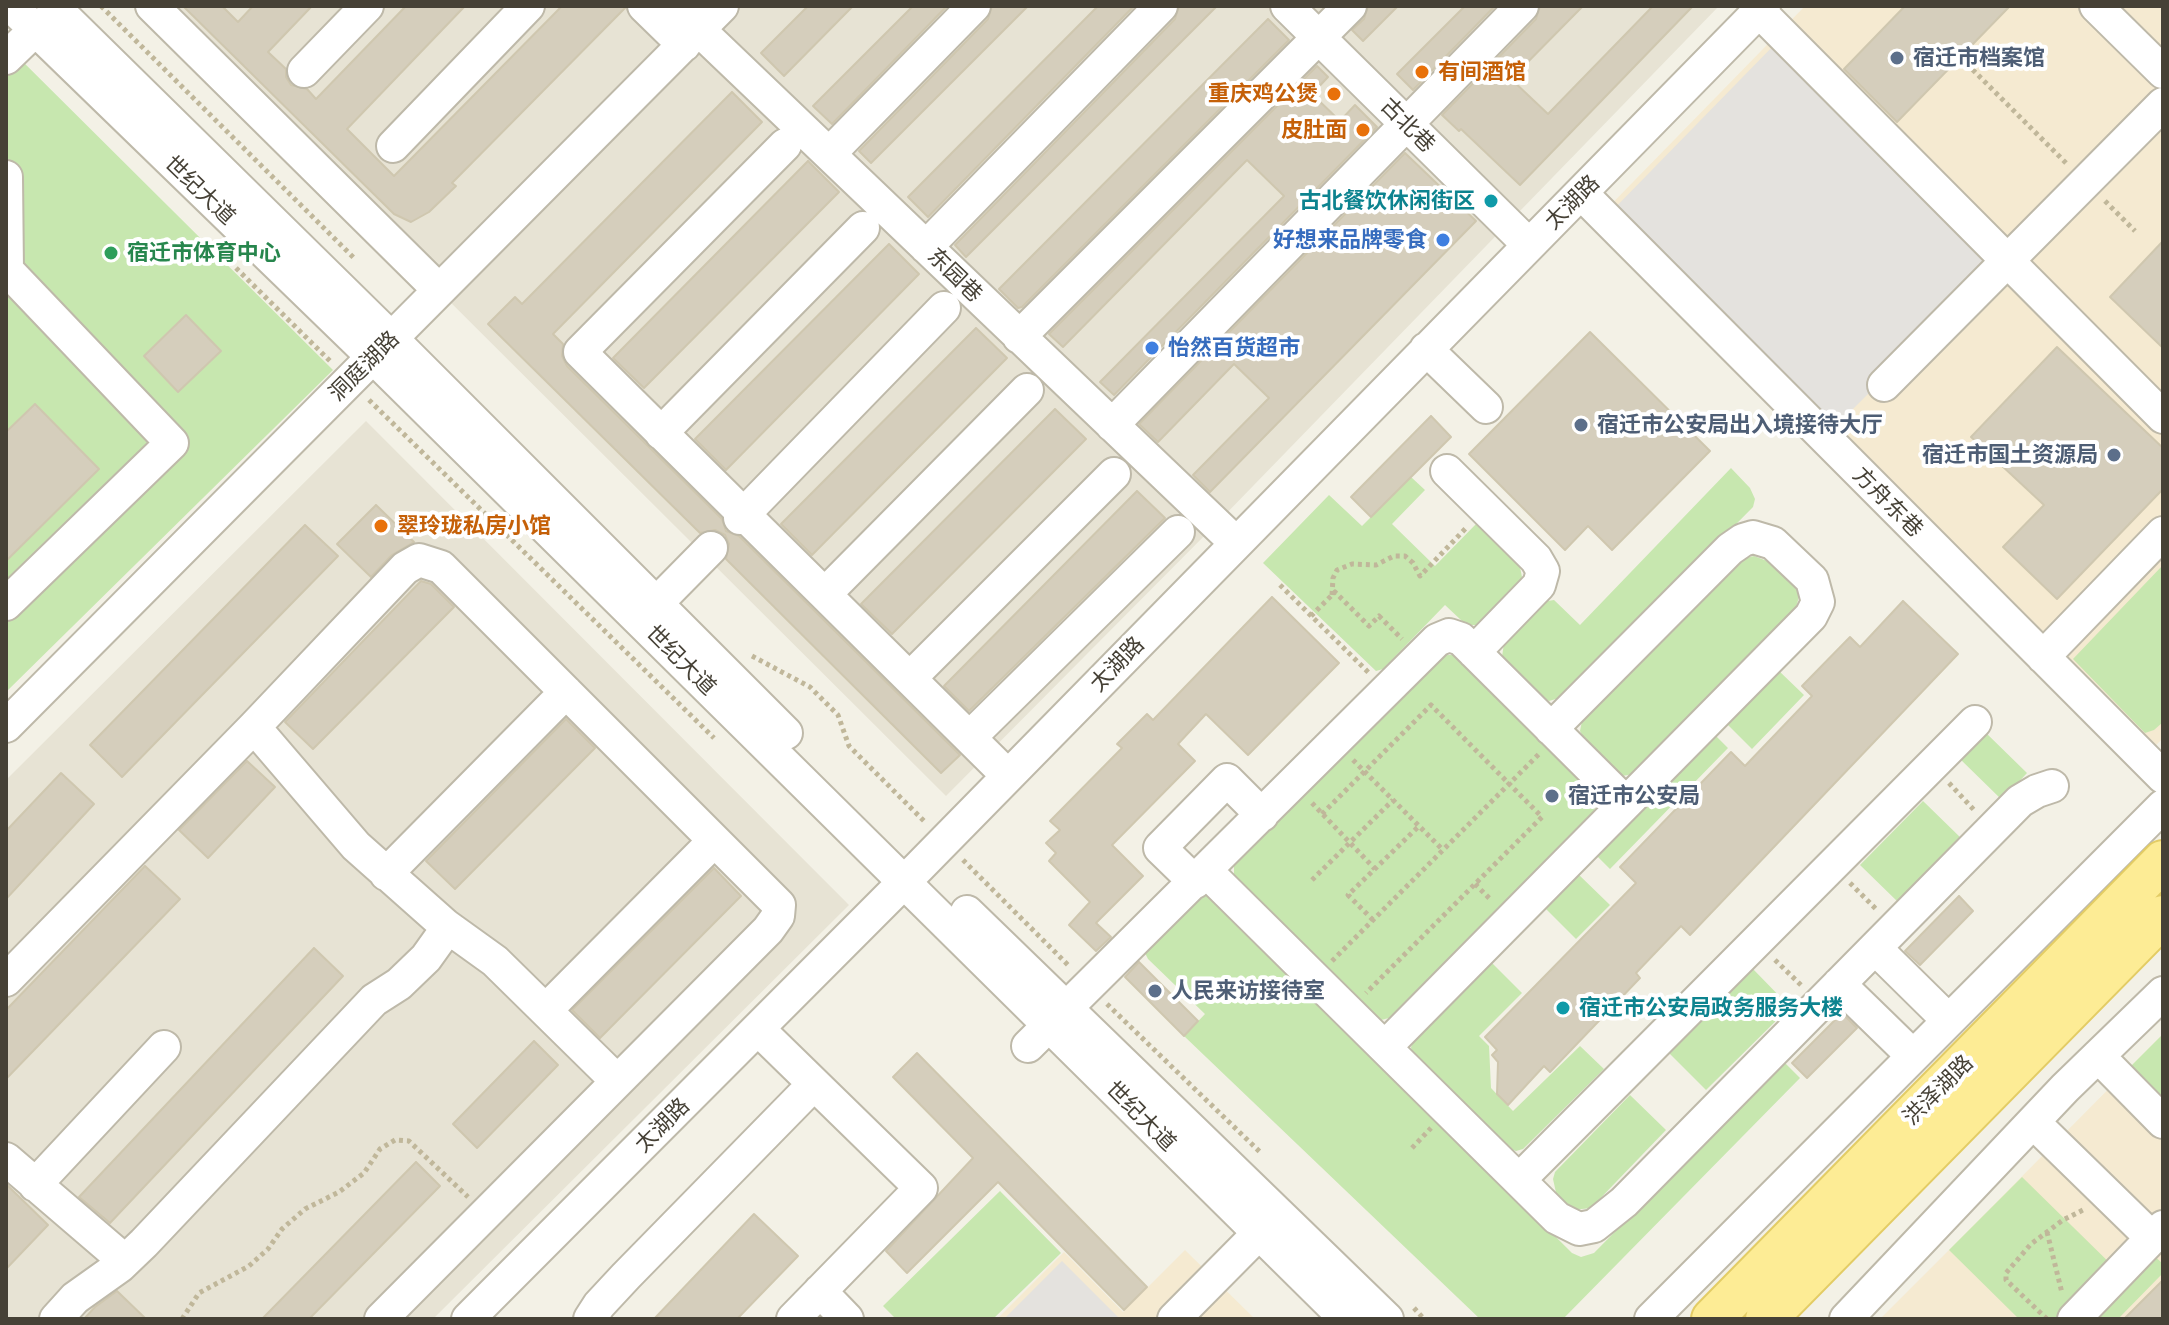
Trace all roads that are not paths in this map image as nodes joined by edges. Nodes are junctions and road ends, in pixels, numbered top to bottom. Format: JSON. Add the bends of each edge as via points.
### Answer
{"nodes":[{"id":1,"x":11,"y":6,"type":"edge"},
{"id":2,"x":152,"y":6,"type":"edge"},
{"id":3,"x":367,"y":6,"type":"edge"},
{"id":4,"x":528,"y":6,"type":"edge"},
{"id":5,"x":644,"y":6,"type":"edge"},
{"id":6,"x":674,"y":6,"type":"edge"},
{"id":7,"x":722,"y":6,"type":"edge"},
{"id":8,"x":974,"y":6,"type":"edge"},
{"id":9,"x":1161,"y":6,"type":"edge"},
{"id":10,"x":1287,"y":6,"type":"edge"},
{"id":11,"x":1350,"y":6,"type":"edge"},
{"id":12,"x":1522,"y":6,"type":"edge"},
{"id":13,"x":2096,"y":6,"type":"edge"},
{"id":14,"x":1761,"y":9,"type":"edge"},
{"id":15,"x":44,"y":18,"type":"edge"},
{"id":16,"x":691,"y":37,"type":"junction"},
{"id":17,"x":1319,"y":37,"type":"junction"},
{"id":18,"x":6,"y":58,"type":"edge"},
{"id":19,"x":304,"y":71,"type":"dead end"},
{"id":20,"x":2163,"y":72,"type":"edge"},
{"id":21,"x":2163,"y":104,"type":"edge"},
{"id":22,"x":1407,"y":124,"type":"junction"},
{"id":23,"x":785,"y":145,"type":"dead end"},
{"id":24,"x":393,"y":146,"type":"dead end"},
{"id":25,"x":829,"y":154,"type":"junction"},
{"id":26,"x":6,"y":177,"type":"edge"},
{"id":27,"x":1581,"y":193,"type":"junction"},
{"id":28,"x":863,"y":228,"type":"dead end"},
{"id":29,"x":1529,"y":245,"type":"junction"},
{"id":30,"x":926,"y":247,"type":"junction"},
{"id":31,"x":2006,"y":262,"type":"junction"},
{"id":32,"x":7,"y":271,"type":"edge"},
{"id":33,"x":439,"y":290,"type":"junction"},
{"id":34,"x":944,"y":308,"type":"dead end"},
{"id":35,"x":1019,"y":337,"type":"junction"},
{"id":36,"x":382,"y":348,"type":"junction"},
{"id":37,"x":1426,"y":349,"type":"junction"},
{"id":38,"x":1884,"y":385,"type":"dead end"},
{"id":39,"x":1027,"y":390,"type":"dead end"},
{"id":40,"x":1486,"y":407,"type":"dead end"},
{"id":41,"x":2163,"y":417,"type":"edge"},
{"id":42,"x":1112,"y":425,"type":"junction"},
{"id":43,"x":661,"y":433,"type":"junction"},
{"id":44,"x":1447,"y":471,"type":"dead end"},
{"id":45,"x":1114,"y":474,"type":"dead end"},
{"id":46,"x":742,"y":516,"type":"junction"},
{"id":47,"x":1178,"y":532,"type":"dead end"},
{"id":48,"x":2163,"y":533,"type":"edge"},
{"id":49,"x":1236,"y":543,"type":"junction"},
{"id":50,"x":711,"y":548,"type":"dead end"},
{"id":51,"x":825,"y":594,"type":"junction"},
{"id":52,"x":6,"y":604,"type":"edge"},
{"id":53,"x":648,"y":612,"type":"junction"},
{"id":54,"x":1474,"y":652,"type":"junction"},
{"id":55,"x":2043,"y":657,"type":"junction"},
{"id":56,"x":910,"y":678,"type":"junction"},
{"id":57,"x":566,"y":692,"type":"junction"},
{"id":58,"x":1975,"y":722,"type":"dead end"},
{"id":59,"x":6,"y":726,"type":"edge"},
{"id":60,"x":254,"y":727,"type":"junction"},
{"id":61,"x":1554,"y":732,"type":"junction"},
{"id":62,"x":970,"y":737,"type":"junction"},
{"id":63,"x":1008,"y":776,"type":"junction"},
{"id":64,"x":2163,"y":777,"type":"edge"},
{"id":65,"x":2052,"y":786,"type":"dead end"},
{"id":66,"x":1626,"y":803,"type":"junction"},
{"id":67,"x":2163,"y":806,"type":"edge"},
{"id":68,"x":1262,"y":815,"type":"junction"},
{"id":69,"x":714,"y":841,"type":"junction"},
{"id":70,"x":2163,"y":861,"type":"edge"},
{"id":71,"x":386,"y":874,"type":"junction"},
{"id":72,"x":912,"y":874,"type":"junction"},
{"id":73,"x":1200,"y":877,"type":"junction"},
{"id":74,"x":2163,"y":916,"type":"edge"},
{"id":75,"x":445,"y":925,"type":"junction"},
{"id":76,"x":1885,"y":938,"type":"junction"},
{"id":77,"x":6,"y":980,"type":"edge"},
{"id":78,"x":2163,"y":993,"type":"edge"},
{"id":79,"x":1830,"y":994,"type":"junction"},
{"id":80,"x":546,"y":1010,"type":"junction"},
{"id":81,"x":1948,"y":1020,"type":"junction"},
{"id":82,"x":1048,"y":1027,"type":"junction"},
{"id":83,"x":758,"y":1029,"type":"junction"},
{"id":84,"x":164,"y":1047,"type":"dead end"},
{"id":85,"x":1385,"y":1047,"type":"junction"},
{"id":86,"x":1913,"y":1056,"type":"junction"},
{"id":87,"x":2098,"y":1056,"type":"junction"},
{"id":88,"x":617,"y":1081,"type":"junction"},
{"id":89,"x":814,"y":1084,"type":"junction"},
{"id":90,"x":2033,"y":1122,"type":"junction"},
{"id":91,"x":2163,"y":1122,"type":"edge"},
{"id":92,"x":1873,"y":1155,"type":"junction"},
{"id":93,"x":15,"y":1170,"type":"edge"},
{"id":94,"x":1519,"y":1180,"type":"junction"},
{"id":95,"x":1268,"y":1224,"type":"junction"},
{"id":96,"x":2158,"y":1233,"type":"edge"},
{"id":97,"x":125,"y":1261,"type":"junction"},
{"id":98,"x":820,"y":1291,"type":"junction"},
{"id":99,"x":1395,"y":1308,"type":"edge"},
{"id":100,"x":2070,"y":1311,"type":"edge"},
{"id":101,"x":56,"y":1319,"type":"edge"},
{"id":102,"x":381,"y":1319,"type":"edge"},
{"id":103,"x":468,"y":1319,"type":"edge"},
{"id":104,"x":590,"y":1319,"type":"edge"},
{"id":105,"x":793,"y":1319,"type":"edge"},
{"id":106,"x":847,"y":1319,"type":"edge"},
{"id":107,"x":1174,"y":1319,"type":"edge"},
{"id":108,"x":1346,"y":1319,"type":"edge"},
{"id":109,"x":1651,"y":1319,"type":"edge"},
{"id":110,"x":1686,"y":1319,"type":"edge"},
{"id":111,"x":1712,"y":1319,"type":"edge"},
{"id":112,"x":1766,"y":1319,"type":"edge"},
{"id":113,"x":1846,"y":1319,"type":"edge"}],
"edges":[{"from":1,"to":15,"type":"street","name":"世纪大道"},
{"from":2,"to":33,"type":"street"},
{"from":3,"to":19,"type":"street"},
{"from":4,"to":24,"type":"street"},
{"from":5,"to":16,"type":"street"},
{"from":6,"to":16,"type":"street","name":"东园巷"},
{"from":7,"to":16,"type":"street","name":"洞庭湖路"},
{"from":8,"to":25,"type":"street"},
{"from":9,"to":30,"type":"street"},
{"from":10,"to":17,"type":"street","name":"古北巷"},
{"from":11,"to":17,"type":"street"},
{"from":12,"to":22,"type":"street"},
{"from":13,"to":20,"type":"street"},
{"from":14,"to":27,"type":"street","name":"太湖路"},
{"from":14,"to":31,"type":"street"},
{"from":15,"to":18,"type":"street"},
{"from":15,"to":36,"type":"street","name":"世纪大道"},
{"from":16,"to":25,"type":"street","name":"东园巷"},
{"from":16,"to":33,"type":"street","name":"洞庭湖路"},
{"from":17,"to":22,"type":"street","name":"古北巷"},
{"from":17,"to":35,"type":"street"},
{"from":21,"to":31,"type":"street"},
{"from":22,"to":29,"type":"street","name":"古北巷"},
{"from":22,"to":42,"type":"street"},
{"from":23,"to":43,"type":"street","via":[[580,352]]},
{"from":25,"to":30,"type":"street","name":"东园巷"},
{"from":26,"to":32,"type":"street"},
{"from":27,"to":29,"type":"street","name":"太湖路"},
{"from":27,"to":55,"type":"street","name":"方舟东巷"},
{"from":28,"to":43,"type":"street"},
{"from":29,"to":37,"type":"street","name":"太湖路"},
{"from":30,"to":35,"type":"street","name":"东园巷"},
{"from":31,"to":38,"type":"street"},
{"from":31,"to":41,"type":"street"},
{"from":32,"to":52,"type":"street","via":[[172,443]]},
{"from":33,"to":36,"type":"street","name":"洞庭湖路"},
{"from":34,"to":46,"type":"street"},
{"from":35,"to":42,"type":"street","name":"东园巷"},
{"from":36,"to":53,"type":"street","name":"世纪大道"},
{"from":36,"to":59,"type":"street","name":"洞庭湖路"},
{"from":37,"to":40,"type":"street"},
{"from":37,"to":49,"type":"street","name":"太湖路"},
{"from":39,"to":51,"type":"street"},
{"from":42,"to":49,"type":"street","name":"东园巷"},
{"from":43,"to":46,"type":"street"},
{"from":44,"to":54,"type":"street","via":[[1536,559],[1543,578]]},
{"from":45,"to":56,"type":"street"},
{"from":46,"to":51,"type":"street"},
{"from":47,"to":62,"type":"street"},
{"from":48,"to":55,"type":"street"},
{"from":49,"to":63,"type":"street","name":"太湖路"},
{"from":50,"to":53,"type":"street"},
{"from":51,"to":56,"type":"street"},
{"from":53,"to":72,"type":"street","name":"世纪大道"},
{"from":54,"to":61,"type":"street"},
{"from":54,"to":68,"type":"street","via":[[1449,635],[1437,640]]},
{"from":55,"to":64,"type":"street","name":"方舟东巷"},
{"from":56,"to":62,"type":"street"},
{"from":57,"to":60,"type":"street","via":[[441,567],[419,560],[405,568]]},
{"from":57,"to":69,"type":"street"},
{"from":57,"to":71,"type":"street"},
{"from":58,"to":94,"type":"street"},
{"from":60,"to":71,"type":"street"},
{"from":60,"to":77,"type":"street"},
{"from":61,"to":66,"type":"street"},
{"from":61,"to":66,"type":"street","via":[[1743,540],[1766,539],[1806,572],[1818,595],[1811,616]]},
{"from":62,"to":63,"type":"street"},
{"from":63,"to":72,"type":"street","name":"太湖路"},
{"from":65,"to":76,"type":"street","via":[[2029,795]]},
{"from":66,"to":85,"type":"street"},
{"from":67,"to":81,"type":"street"},
{"from":68,"to":73,"type":"street"},
{"from":68,"to":73,"type":"street","via":[[1227,780],[1160,848]]},
{"from":69,"to":80,"type":"street"},
{"from":69,"to":88,"type":"street","via":[[779,905],[778,916]]},
{"from":70,"to":92,"type":"main road","name":"洪泽湖路"},
{"from":71,"to":75,"type":"street"},
{"from":72,"to":82,"type":"street","name":"世纪大道"},
{"from":72,"to":83,"type":"street","name":"太湖路"},
{"from":73,"to":82,"type":"street"},
{"from":73,"to":85,"type":"street"},
{"from":74,"to":112,"type":"main road","name":"洪泽湖路"},
{"from":75,"to":80,"type":"street","via":[[495,961]]},
{"from":75,"to":97,"type":"street","via":[[426,958],[374,1000]]},
{"from":76,"to":79,"type":"street"},
{"from":76,"to":81,"type":"street"},
{"from":78,"to":87,"type":"street"},
{"from":79,"to":86,"type":"street"},
{"from":79,"to":94,"type":"street","via":[[1594,1226],[1569,1226]]},
{"from":80,"to":88,"type":"street"},
{"from":81,"to":86,"type":"street"},
{"from":82,"to":95,"type":"street","name":"世纪大道"},
{"from":83,"to":89,"type":"street"},
{"from":83,"to":103,"type":"street","name":"太湖路"},
{"from":84,"to":93,"type":"street"},
{"from":85,"to":94,"type":"street"},
{"from":86,"to":109,"type":"street"},
{"from":87,"to":90,"type":"street"},
{"from":87,"to":91,"type":"street"},
{"from":88,"to":102,"type":"street"},
{"from":89,"to":98,"type":"street","via":[[921,1188]]},
{"from":89,"to":104,"type":"street"},
{"from":90,"to":96,"type":"street","via":[[2108,1196]]},
{"from":90,"to":113,"type":"street"},
{"from":92,"to":110,"type":"main road","via":[[1841,1164]]},
{"from":92,"to":111,"type":"main road","name":"洪泽湖路"},
{"from":93,"to":97,"type":"street"},
{"from":95,"to":99,"type":"street","name":"世纪大道"},
{"from":95,"to":107,"type":"street"},
{"from":95,"to":108,"type":"street","name":"世纪大道"},
{"from":96,"to":100,"type":"street"},
{"from":97,"to":101,"type":"street"},
{"from":98,"to":105,"type":"street"},
{"from":98,"to":106,"type":"street"}]}
